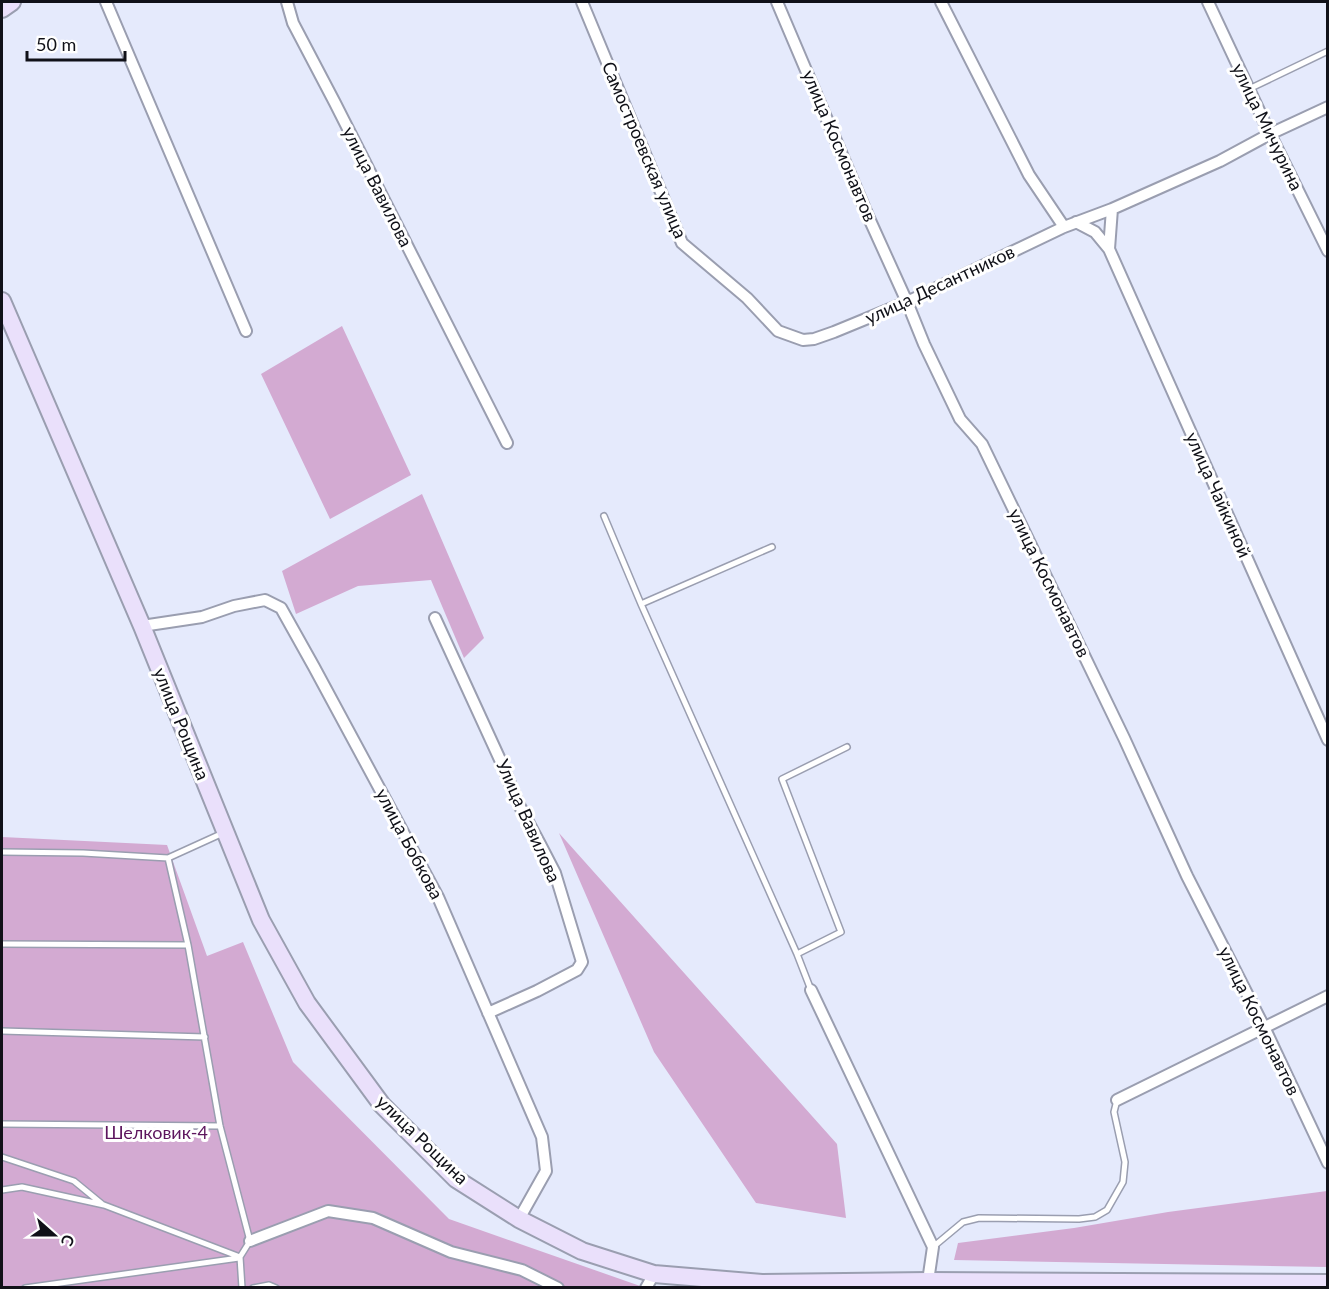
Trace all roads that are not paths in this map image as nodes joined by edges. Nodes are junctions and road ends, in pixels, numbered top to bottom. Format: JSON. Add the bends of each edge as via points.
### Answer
{"nodes":[{"id":1,"x":12,"y":2,"type":"edge"},
{"id":2,"x":106,"y":2,"type":"edge"},
{"id":3,"x":287,"y":2,"type":"edge"},
{"id":4,"x":582,"y":2,"type":"edge"},
{"id":5,"x":777,"y":2,"type":"edge"},
{"id":6,"x":941,"y":2,"type":"edge"},
{"id":7,"x":1208,"y":2,"type":"edge"},
{"id":8,"x":2,"y":9,"type":"edge"},
{"id":9,"x":1328,"y":51,"type":"edge"},
{"id":10,"x":1249,"y":89,"type":"junction"},
{"id":11,"x":1328,"y":107,"type":"edge"},
{"id":12,"x":1270,"y":135,"type":"junction"},
{"id":13,"x":1112,"y":209,"type":"junction"},
{"id":14,"x":1076,"y":222,"type":"junction"},
{"id":15,"x":1064,"y":227,"type":"junction"},
{"id":16,"x":1109,"y":249,"type":"junction"},
{"id":17,"x":1328,"y":251,"type":"edge"},
{"id":18,"x":2,"y":301,"type":"edge"},
{"id":19,"x":907,"y":302,"type":"junction"},
{"id":20,"x":246,"y":331,"type":"dead end"},
{"id":21,"x":814,"y":339,"type":"joint"},
{"id":22,"x":507,"y":443,"type":"dead end"},
{"id":23,"x":604,"y":516,"type":"dead end"},
{"id":24,"x":772,"y":547,"type":"dead end"},
{"id":25,"x":641,"y":604,"type":"junction"},
{"id":26,"x":435,"y":618,"type":"dead end"},
{"id":27,"x":142,"y":626,"type":"junction"},
{"id":28,"x":1328,"y":740,"type":"edge"},
{"id":29,"x":847,"y":747,"type":"dead end"},
{"id":30,"x":224,"y":833,"type":"junction"},
{"id":31,"x":2,"y":852,"type":"edge"},
{"id":32,"x":168,"y":858,"type":"junction"},
{"id":33,"x":2,"y":944,"type":"edge"},
{"id":34,"x":188,"y":945,"type":"junction"},
{"id":35,"x":797,"y":954,"type":"junction"},
{"id":36,"x":811,"y":990,"type":"joint"},
{"id":37,"x":1328,"y":996,"type":"edge"},
{"id":38,"x":488,"y":1013,"type":"junction"},
{"id":39,"x":1264,"y":1027,"type":"junction"},
{"id":40,"x":2,"y":1031,"type":"edge"},
{"id":41,"x":205,"y":1037,"type":"junction"},
{"id":42,"x":1117,"y":1100,"type":"joint"},
{"id":43,"x":2,"y":1124,"type":"edge"},
{"id":44,"x":220,"y":1126,"type":"junction"},
{"id":45,"x":2,"y":1157,"type":"edge"},
{"id":46,"x":1328,"y":1163,"type":"edge"},
{"id":47,"x":2,"y":1190,"type":"edge"},
{"id":48,"x":104,"y":1205,"type":"junction"},
{"id":49,"x":519,"y":1219,"type":"junction"},
{"id":50,"x":250,"y":1241,"type":"junction"},
{"id":51,"x":933,"y":1247,"type":"junction"},
{"id":52,"x":240,"y":1257,"type":"junction"},
{"id":53,"x":650,"y":1281,"type":"edge"},
{"id":54,"x":928,"y":1281,"type":"junction"},
{"id":55,"x":1328,"y":1282,"type":"edge"},
{"id":56,"x":25,"y":1287,"type":"edge"},
{"id":57,"x":242,"y":1287,"type":"edge"},
{"id":58,"x":254,"y":1287,"type":"edge"},
{"id":59,"x":276,"y":1287,"type":"edge"},
{"id":60,"x":558,"y":1287,"type":"edge"}],
"edges":[{"from":1,"to":8,"type":"street"},
{"from":2,"to":20,"type":"street"},
{"from":3,"to":22,"type":"street","name":"улица Вавилова","via":[[293,23]]},
{"from":4,"to":21,"type":"street","name":"Самостроевская улица","via":[[682,243],[747,298],[778,331],[803,340]]},
{"from":5,"to":19,"type":"street","name":"улица Космонавтов"},
{"from":6,"to":15,"type":"street","via":[[1029,175]]},
{"from":7,"to":10,"type":"street","name":"улица Мичурина"},
{"from":9,"to":10,"type":"lane"},
{"from":10,"to":12,"type":"street","name":"улица Мичурина"},
{"from":11,"to":12,"type":"street"},
{"from":12,"to":13,"type":"street"},
{"from":12,"to":17,"type":"street","name":"улица Мичурина"},
{"from":13,"to":14,"type":"street","name":"улица Десантников"},
{"from":13,"to":16,"type":"street","name":"улица Чайкиной"},
{"from":14,"to":15,"type":"street","name":"улица Десантников"},
{"from":14,"to":16,"type":"street","name":"улица Чайкиной","via":[[1095,232]]},
{"from":15,"to":19,"type":"street","name":"улица Десантников"},
{"from":16,"to":28,"type":"street","name":"улица Чайкиной"},
{"from":18,"to":27,"type":"street","name":"улица Рощина"},
{"from":19,"to":21,"type":"street","name":"улица Десантников"},
{"from":19,"to":39,"type":"street","name":"улица Космонавтов","via":[[960,419],[982,444],[1187,876]]},
{"from":23,"to":25,"type":"lane"},
{"from":24,"to":25,"type":"lane"},
{"from":25,"to":35,"type":"lane"},
{"from":26,"to":38,"type":"street","name":"Улица Вавилова","via":[[518,803],[555,873],[582,962],[577,970]]},
{"from":27,"to":30,"type":"street","name":"улица Рощина"},
{"from":27,"to":38,"type":"street","name":"улица Бобкова","via":[[202,617],[265,600],[280,608],[438,897]]},
{"from":29,"to":35,"type":"lane","via":[[782,779],[841,932]]},
{"from":30,"to":32,"type":"lane"},
{"from":30,"to":49,"type":"street","name":"улица Рощина","via":[[261,920],[307,1003],[382,1105],[456,1179]]},
{"from":31,"to":32,"type":"lane"},
{"from":32,"to":34,"type":"lane"},
{"from":33,"to":34,"type":"lane"},
{"from":34,"to":41,"type":"lane"},
{"from":35,"to":36,"type":"lane"},
{"from":36,"to":51,"type":"street"},
{"from":37,"to":39,"type":"street"},
{"from":38,"to":49,"type":"street","name":"улица Бобкова","via":[[542,1137],[546,1172]]},
{"from":39,"to":42,"type":"street"},
{"from":39,"to":46,"type":"street","name":"улица Космонавтов"},
{"from":40,"to":41,"type":"lane"},
{"from":41,"to":44,"type":"lane"},
{"from":42,"to":51,"type":"lane","via":[[1114,1112],[1125,1162],[1124,1182],[1107,1210],[1079,1219],[979,1218],[963,1222]]},
{"from":43,"to":44,"type":"lane"},
{"from":44,"to":50,"type":"lane"},
{"from":45,"to":48,"type":"lane","via":[[74,1181]]},
{"from":47,"to":48,"type":"lane","via":[[22,1187]]},
{"from":48,"to":52,"type":"lane"},
{"from":49,"to":53,"type":"street","name":"улица Рощина"},
{"from":50,"to":52,"type":"lane"},
{"from":50,"to":60,"type":"street","via":[[328,1211],[373,1218],[451,1252],[522,1270]]},
{"from":51,"to":54,"type":"street"},
{"from":52,"to":56,"type":"lane"},
{"from":52,"to":57,"type":"lane"},
{"from":53,"to":54,"type":"street","name":"улица Рощина"},
{"from":54,"to":55,"type":"street","name":"улица Рощина"},
{"from":58,"to":59,"type":"lane"}]}
